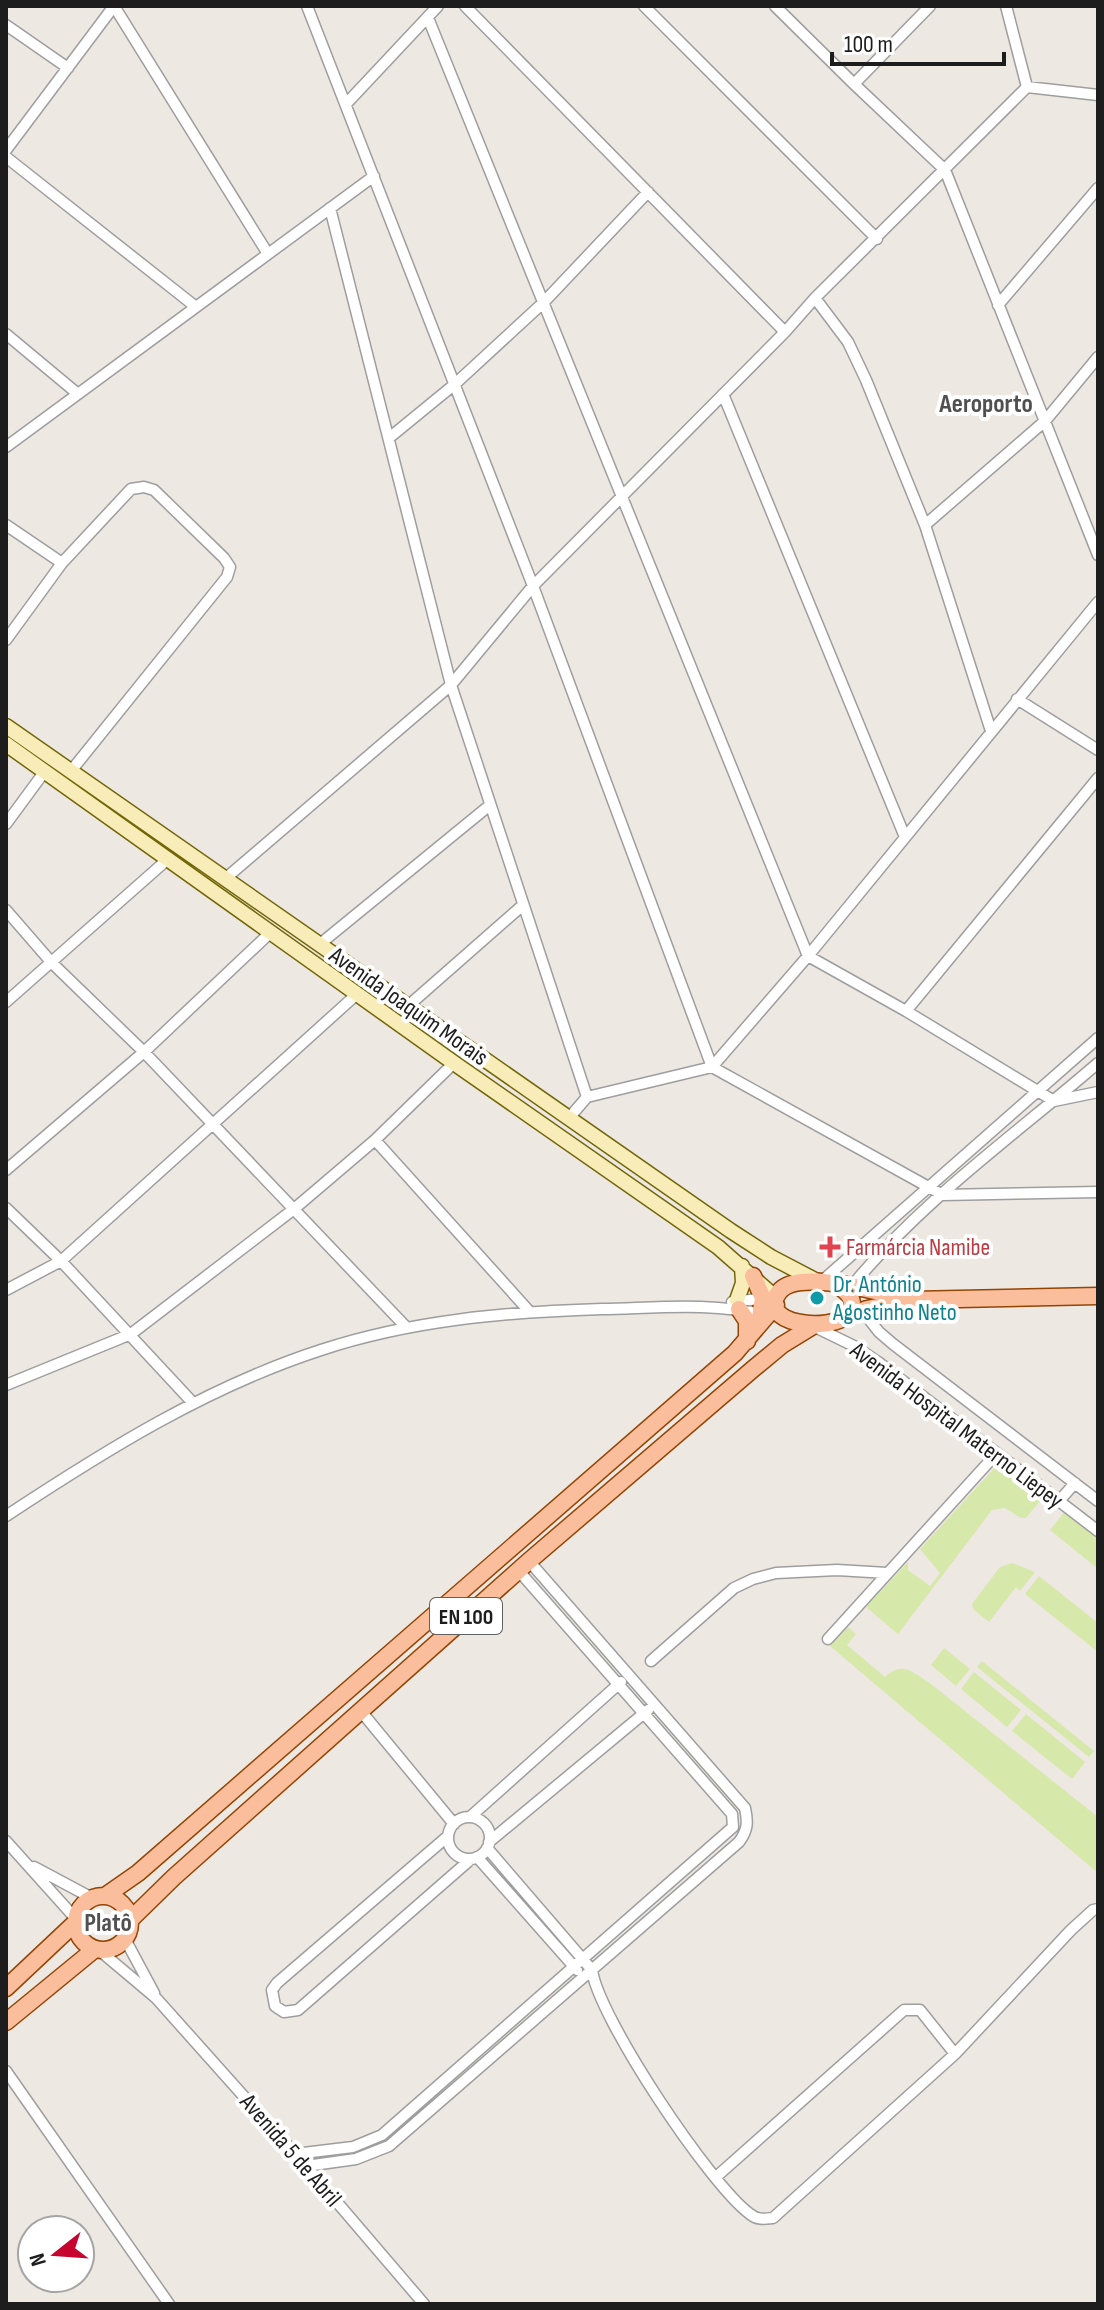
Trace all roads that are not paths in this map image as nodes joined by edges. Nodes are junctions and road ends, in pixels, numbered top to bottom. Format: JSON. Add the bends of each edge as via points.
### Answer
{"nodes":[{"id":1,"x":114,"y":6,"type":"edge"},
{"id":2,"x":307,"y":6,"type":"edge"},
{"id":3,"x":438,"y":6,"type":"edge"},
{"id":4,"x":465,"y":6,"type":"edge"},
{"id":5,"x":644,"y":6,"type":"edge"},
{"id":6,"x":775,"y":6,"type":"edge"},
{"id":7,"x":930,"y":6,"type":"edge"},
{"id":8,"x":1006,"y":6,"type":"edge"},
{"id":9,"x":428,"y":18,"type":"junction"},
{"id":10,"x":6,"y":25,"type":"edge"},
{"id":11,"x":68,"y":68,"type":"junction"},
{"id":12,"x":854,"y":84,"type":"junction"},
{"id":13,"x":1027,"y":87,"type":"junction"},
{"id":14,"x":1098,"y":95,"type":"edge"},
{"id":15,"x":346,"y":104,"type":"junction"},
{"id":16,"x":6,"y":150,"type":"edge"},
{"id":17,"x":6,"y":157,"type":"edge"},
{"id":18,"x":945,"y":170,"type":"junction"},
{"id":19,"x":374,"y":176,"type":"junction"},
{"id":20,"x":1098,"y":188,"type":"edge"},
{"id":21,"x":648,"y":192,"type":"junction"},
{"id":22,"x":330,"y":208,"type":"junction"},
{"id":23,"x":877,"y":239,"type":"junction"},
{"id":24,"x":268,"y":254,"type":"junction"},
{"id":25,"x":815,"y":298,"type":"junction"},
{"id":26,"x":544,"y":302,"type":"junction"},
{"id":27,"x":998,"y":305,"type":"junction"},
{"id":28,"x":196,"y":307,"type":"junction"},
{"id":29,"x":785,"y":332,"type":"junction"},
{"id":30,"x":6,"y":334,"type":"edge"},
{"id":31,"x":1098,"y":357,"type":"edge"},
{"id":32,"x":455,"y":384,"type":"junction"},
{"id":33,"x":78,"y":394,"type":"junction"},
{"id":34,"x":723,"y":394,"type":"junction"},
{"id":35,"x":1045,"y":421,"type":"junction"},
{"id":36,"x":389,"y":438,"type":"junction"},
{"id":37,"x":6,"y":447,"type":"edge"},
{"id":38,"x":621,"y":498,"type":"junction"},
{"id":39,"x":6,"y":525,"type":"edge"},
{"id":40,"x":925,"y":525,"type":"junction"},
{"id":41,"x":1098,"y":555,"type":"edge"},
{"id":42,"x":62,"y":563,"type":"junction"},
{"id":43,"x":533,"y":586,"type":"junction"},
{"id":44,"x":1098,"y":602,"type":"edge"},
{"id":45,"x":8,"y":633,"type":"edge"},
{"id":46,"x":451,"y":685,"type":"junction"},
{"id":47,"x":1017,"y":699,"type":"junction"},
{"id":48,"x":6,"y":726,"type":"edge"},
{"id":49,"x":991,"y":731,"type":"junction"},
{"id":50,"x":6,"y":744,"type":"edge"},
{"id":51,"x":1098,"y":750,"type":"edge"},
{"id":52,"x":45,"y":771,"type":"junction"},
{"id":53,"x":71,"y":771,"type":"junction"},
{"id":54,"x":1098,"y":778,"type":"edge"},
{"id":55,"x":490,"y":805,"type":"junction"},
{"id":56,"x":6,"y":824,"type":"edge"},
{"id":57,"x":905,"y":837,"type":"junction"},
{"id":58,"x":168,"y":859,"type":"junction"},
{"id":59,"x":226,"y":878,"type":"junction"},
{"id":60,"x":523,"y":905,"type":"junction"},
{"id":61,"x":6,"y":910,"type":"edge"},
{"id":62,"x":271,"y":932,"type":"junction"},
{"id":63,"x":320,"y":944,"type":"junction"},
{"id":64,"x":808,"y":956,"type":"junction"},
{"id":65,"x":52,"y":963,"type":"junction"},
{"id":66,"x":357,"y":994,"type":"junction"},
{"id":67,"x":6,"y":1002,"type":"edge"},
{"id":68,"x":408,"y":1006,"type":"junction"},
{"id":69,"x":906,"y":1011,"type":"junction"},
{"id":70,"x":1098,"y":1038,"type":"edge"},
{"id":71,"x":144,"y":1052,"type":"junction"},
{"id":72,"x":454,"y":1063,"type":"junction"},
{"id":73,"x":1098,"y":1063,"type":"edge"},
{"id":74,"x":712,"y":1067,"type":"junction"},
{"id":75,"x":1038,"y":1089,"type":"junction"},
{"id":76,"x":1098,"y":1092,"type":"edge"},
{"id":77,"x":587,"y":1097,"type":"junction"},
{"id":78,"x":1054,"y":1101,"type":"junction"},
{"id":79,"x":569,"y":1118,"type":"junction"},
{"id":80,"x":212,"y":1123,"type":"junction"},
{"id":81,"x":375,"y":1140,"type":"junction"},
{"id":82,"x":6,"y":1170,"type":"edge"},
{"id":83,"x":929,"y":1186,"type":"junction"},
{"id":84,"x":1098,"y":1192,"type":"edge"},
{"id":85,"x":943,"y":1195,"type":"junction"},
{"id":86,"x":6,"y":1208,"type":"edge"},
{"id":87,"x":294,"y":1209,"type":"junction"},
{"id":88,"x":61,"y":1261,"type":"junction"},
{"id":89,"x":748,"y":1271,"type":"junction"},
{"id":90,"x":837,"y":1287,"type":"junction"},
{"id":91,"x":6,"y":1290,"type":"edge"},
{"id":92,"x":1098,"y":1296,"type":"edge"},
{"id":93,"x":912,"y":1300,"type":"junction"},
{"id":94,"x":738,"y":1305,"type":"junction"},
{"id":95,"x":529,"y":1311,"type":"junction"},
{"id":96,"x":854,"y":1314,"type":"junction"},
{"id":97,"x":764,"y":1315,"type":"junction"},
{"id":98,"x":813,"y":1326,"type":"junction"},
{"id":99,"x":407,"y":1328,"type":"junction"},
{"id":100,"x":131,"y":1334,"type":"junction"},
{"id":101,"x":6,"y":1385,"type":"edge"},
{"id":102,"x":193,"y":1403,"type":"junction"},
{"id":103,"x":997,"y":1453,"type":"junction"},
{"id":104,"x":1075,"y":1483,"type":"junction"},
{"id":105,"x":1059,"y":1501,"type":"junction"},
{"id":106,"x":1098,"y":1501,"type":"edge"},
{"id":107,"x":6,"y":1516,"type":"edge"},
{"id":108,"x":1098,"y":1531,"type":"edge"},
{"id":109,"x":524,"y":1565,"type":"junction"},
{"id":110,"x":887,"y":1573,"type":"junction"},
{"id":111,"x":828,"y":1639,"type":"dead end"},
{"id":112,"x":651,"y":1661,"type":"dead end"},
{"id":113,"x":628,"y":1675,"type":"junction"},
{"id":114,"x":618,"y":1684,"type":"junction"},
{"id":115,"x":654,"y":1705,"type":"junction"},
{"id":116,"x":360,"y":1710,"type":"junction"},
{"id":117,"x":644,"y":1714,"type":"junction"},
{"id":118,"x":470,"y":1817,"type":"junction"},
{"id":119,"x":734,"y":1821,"type":"junction"},
{"id":120,"x":748,"y":1821,"type":"junction"},
{"id":121,"x":454,"y":1824,"type":"junction"},
{"id":122,"x":448,"y":1836,"type":"junction"},
{"id":123,"x":6,"y":1841,"type":"edge"},
{"id":124,"x":488,"y":1845,"type":"junction"},
{"id":125,"x":474,"y":1858,"type":"junction"},
{"id":126,"x":29,"y":1864,"type":"junction"},
{"id":127,"x":98,"y":1897,"type":"junction"},
{"id":128,"x":1098,"y":1909,"type":"edge"},
{"id":129,"x":130,"y":1920,"type":"junction"},
{"id":130,"x":76,"y":1921,"type":"junction"},
{"id":131,"x":125,"y":1939,"type":"junction"},
{"id":132,"x":97,"y":1950,"type":"junction"},
{"id":133,"x":579,"y":1963,"type":"junction"},
{"id":134,"x":588,"y":1974,"type":"junction"},
{"id":135,"x":6,"y":1988,"type":"edge"},
{"id":136,"x":156,"y":1998,"type":"junction"},
{"id":137,"x":6,"y":2022,"type":"edge"},
{"id":138,"x":955,"y":2054,"type":"junction"},
{"id":139,"x":6,"y":2071,"type":"edge"},
{"id":140,"x":295,"y":2154,"type":"junction"},
{"id":141,"x":306,"y":2166,"type":"junction"},
{"id":142,"x":716,"y":2177,"type":"junction"},
{"id":143,"x":169,"y":2304,"type":"edge"},
{"id":144,"x":424,"y":2304,"type":"edge"}],
"edges":[{"from":1,"to":11,"type":"street"},
{"from":1,"to":24,"type":"street"},
{"from":2,"to":15,"type":"street"},
{"from":3,"to":9,"type":"street"},
{"from":4,"to":21,"type":"street"},
{"from":5,"to":23,"type":"street"},
{"from":6,"to":12,"type":"street"},
{"from":7,"to":12,"type":"street"},
{"from":8,"to":13,"type":"street"},
{"from":9,"to":15,"type":"street"},
{"from":9,"to":26,"type":"street"},
{"from":10,"to":11,"type":"street"},
{"from":11,"to":16,"type":"street"},
{"from":12,"to":18,"type":"street"},
{"from":13,"to":14,"type":"street"},
{"from":13,"to":18,"type":"street"},
{"from":15,"to":19,"type":"street"},
{"from":17,"to":28,"type":"street"},
{"from":18,"to":23,"type":"street"},
{"from":18,"to":27,"type":"street"},
{"from":19,"to":22,"type":"street"},
{"from":19,"to":32,"type":"street"},
{"from":20,"to":27,"type":"street"},
{"from":21,"to":26,"type":"street"},
{"from":21,"to":29,"type":"street"},
{"from":22,"to":24,"type":"street"},
{"from":22,"to":36,"type":"street"},
{"from":23,"to":25,"type":"street"},
{"from":24,"to":28,"type":"street"},
{"from":25,"to":29,"type":"street"},
{"from":25,"to":40,"type":"street","via":[[848,342]]},
{"from":26,"to":32,"type":"street"},
{"from":26,"to":38,"type":"street"},
{"from":27,"to":35,"type":"street"},
{"from":28,"to":33,"type":"street"},
{"from":29,"to":34,"type":"street"},
{"from":30,"to":33,"type":"street"},
{"from":31,"to":35,"type":"street"},
{"from":32,"to":36,"type":"street"},
{"from":32,"to":43,"type":"street"},
{"from":33,"to":37,"type":"street"},
{"from":34,"to":38,"type":"street"},
{"from":34,"to":57,"type":"street"},
{"from":35,"to":40,"type":"street"},
{"from":35,"to":41,"type":"street"},
{"from":36,"to":46,"type":"street"},
{"from":38,"to":43,"type":"street"},
{"from":38,"to":64,"type":"street"},
{"from":39,"to":42,"type":"street"},
{"from":40,"to":49,"type":"street"},
{"from":42,"to":45,"type":"street"},
{"from":42,"to":53,"type":"street","via":[[131,489],[144,487],[154,490],[230,567]]},
{"from":43,"to":46,"type":"street"},
{"from":43,"to":74,"type":"street"},
{"from":44,"to":47,"type":"street"},
{"from":46,"to":55,"type":"street"},
{"from":46,"to":59,"type":"street"},
{"from":47,"to":49,"type":"street"},
{"from":47,"to":51,"type":"street"},
{"from":48,"to":53,"type":"street","name":"Avenida Joaquim Morais"},
{"from":49,"to":57,"type":"street"},
{"from":50,"to":52,"type":"street","name":"Avenida Joaquim Morais"},
{"from":52,"to":56,"type":"street"},
{"from":52,"to":58,"type":"street","name":"Avenida Joaquim Morais"},
{"from":53,"to":59,"type":"street","name":"Avenida Joaquim Morais"},
{"from":54,"to":69,"type":"street"},
{"from":55,"to":60,"type":"street"},
{"from":55,"to":63,"type":"street"},
{"from":57,"to":64,"type":"street"},
{"from":58,"to":62,"type":"street","name":"Avenida Joaquim Morais"},
{"from":58,"to":65,"type":"street"},
{"from":59,"to":63,"type":"street","name":"Avenida Joaquim Morais"},
{"from":60,"to":68,"type":"street"},
{"from":60,"to":77,"type":"street"},
{"from":61,"to":65,"type":"street"},
{"from":62,"to":66,"type":"street","name":"Avenida Joaquim Morais"},
{"from":62,"to":71,"type":"street"},
{"from":63,"to":68,"type":"street","name":"Avenida Joaquim Morais"},
{"from":64,"to":69,"type":"street"},
{"from":64,"to":74,"type":"street"},
{"from":65,"to":67,"type":"street"},
{"from":65,"to":71,"type":"street"},
{"from":66,"to":72,"type":"street","name":"Avenida Joaquim Morais"},
{"from":66,"to":80,"type":"street"},
{"from":68,"to":79,"type":"street","name":"Avenida Joaquim Morais"},
{"from":69,"to":75,"type":"street"},
{"from":70,"to":75,"type":"street"},
{"from":71,"to":80,"type":"street"},
{"from":71,"to":82,"type":"street"},
{"from":72,"to":81,"type":"street"},
{"from":72,"to":89,"type":"street","name":"Avenida Joaquim Morais"},
{"from":73,"to":78,"type":"street"},
{"from":74,"to":77,"type":"street"},
{"from":74,"to":83,"type":"street"},
{"from":75,"to":78,"type":"street"},
{"from":75,"to":83,"type":"street"},
{"from":76,"to":78,"type":"street"},
{"from":77,"to":79,"type":"street"},
{"from":78,"to":85,"type":"street"},
{"from":79,"to":90,"type":"street","name":"Avenida Joaquim Morais","via":[[771,1257]]},
{"from":80,"to":87,"type":"street"},
{"from":80,"to":88,"type":"street"},
{"from":81,"to":87,"type":"street"},
{"from":81,"to":95,"type":"street"},
{"from":83,"to":85,"type":"street"},
{"from":83,"to":90,"type":"street"},
{"from":84,"to":85,"type":"street"},
{"from":85,"to":90,"type":"street"},
{"from":86,"to":88,"type":"street"},
{"from":87,"to":99,"type":"street"},
{"from":87,"to":100,"type":"street"},
{"from":88,"to":91,"type":"street"},
{"from":88,"to":100,"type":"street"},
{"from":89,"to":94,"type":"street"},
{"from":89,"to":97,"type":"main road"},
{"from":90,"to":93,"type":"main road","number":"EN 100"},
{"from":90,"to":96,"type":"main road"},
{"from":90,"to":97,"type":"main road","number":"EN 100","via":[[789,1285]]},
{"from":92,"to":93,"type":"main road","number":"EN 100"},
{"from":93,"to":96,"type":"main road","number":"EN 100"},
{"from":94,"to":95,"type":"street"},
{"from":94,"to":97,"type":"street"},
{"from":94,"to":97,"type":"main road","via":[[747,1321]]},
{"from":95,"to":99,"type":"street"},
{"from":96,"to":98,"type":"main road","number":"EN 100"},
{"from":96,"to":104,"type":"street","name":"Avenida Hospital Materno Liepey"},
{"from":97,"to":98,"type":"main road","number":"EN 100","via":[[779,1313]]},
{"from":97,"to":127,"type":"main road","number":"EN 100","via":[[173,1843]]},
{"from":98,"to":103,"type":"street","name":"Avenida Hospital Materno Liepey","via":[[867,1355]]},
{"from":98,"to":109,"type":"main road","number":"EN 100","via":[[782,1345]]},
{"from":99,"to":102,"type":"street","via":[[323,1349]]},
{"from":100,"to":101,"type":"street"},
{"from":100,"to":102,"type":"street"},
{"from":102,"to":107,"type":"street","via":[[109,1448]]},
{"from":103,"to":105,"type":"street","name":"Avenida Hospital Materno Liepey"},
{"from":103,"to":110,"type":"street"},
{"from":104,"to":105,"type":"street"},
{"from":104,"to":106,"type":"street","name":"Avenida Hospital Materno Liepey"},
{"from":105,"to":108,"type":"street","name":"Avenida Hospital Materno Liepey"},
{"from":109,"to":113,"type":"street"},
{"from":109,"to":114,"type":"street"},
{"from":109,"to":116,"type":"main road","number":"EN 100"},
{"from":110,"to":111,"type":"street"},
{"from":110,"to":112,"type":"street","via":[[837,1570],[753,1579],[734,1588]]},
{"from":113,"to":114,"type":"street"},
{"from":113,"to":115,"type":"street"},
{"from":114,"to":117,"type":"street"},
{"from":114,"to":118,"type":"street"},
{"from":115,"to":117,"type":"street"},
{"from":115,"to":120,"type":"street","via":[[745,1808]]},
{"from":116,"to":121,"type":"street"},
{"from":116,"to":129,"type":"main road","number":"EN 100"},
{"from":117,"to":119,"type":"street"},
{"from":117,"to":124,"type":"street"},
{"from":118,"to":121,"type":"street"},
{"from":118,"to":124,"type":"street","via":[[483,1823],[490,1835]]},
{"from":119,"to":120,"type":"street"},
{"from":119,"to":133,"type":"street","via":[[729,1833]]},
{"from":120,"to":134,"type":"street","via":[[739,1842]]},
{"from":121,"to":122,"type":"street"},
{"from":122,"to":125,"type":"street","via":[[457,1855]]},
{"from":122,"to":125,"type":"street","via":[[277,1983],[272,1990],[275,2006],[284,2012],[298,2010]]},
{"from":123,"to":126,"type":"street"},
{"from":124,"to":125,"type":"street"},
{"from":124,"to":133,"type":"street"},
{"from":125,"to":133,"type":"street"},
{"from":126,"to":127,"type":"street"},
{"from":126,"to":130,"type":"street"},
{"from":127,"to":129,"type":"main road","via":[[119,1901]]},
{"from":127,"to":130,"type":"main road","number":"EN 100","via":[[79,1910]]},
{"from":128,"to":138,"type":"street","via":[[1071,1930]]},
{"from":129,"to":131,"type":"main road"},
{"from":130,"to":132,"type":"main road","via":[[83,1942]]},
{"from":130,"to":135,"type":"main road","number":"EN 100"},
{"from":131,"to":132,"type":"main road"},
{"from":131,"to":136,"type":"street","name":"Avenida 5 de Abril"},
{"from":132,"to":136,"type":"street","name":"Avenida 5 de Abril"},
{"from":132,"to":137,"type":"main road"},
{"from":133,"to":134,"type":"street"},
{"from":133,"to":140,"type":"street","via":[[382,2135],[353,2147]]},
{"from":134,"to":141,"type":"street","via":[[389,2146],[356,2159]]},
{"from":134,"to":142,"type":"street","via":[[655,2092]]},
{"from":136,"to":140,"type":"street","name":"Avenida 5 de Abril"},
{"from":138,"to":142,"type":"street","via":[[773,2218],[749,2213]]},
{"from":138,"to":142,"type":"street","via":[[920,2010],[904,2010]]},
{"from":139,"to":143,"type":"street"},
{"from":140,"to":141,"type":"street","name":"Avenida 5 de Abril"},
{"from":141,"to":144,"type":"street","name":"Avenida 5 de Abril"}]}
